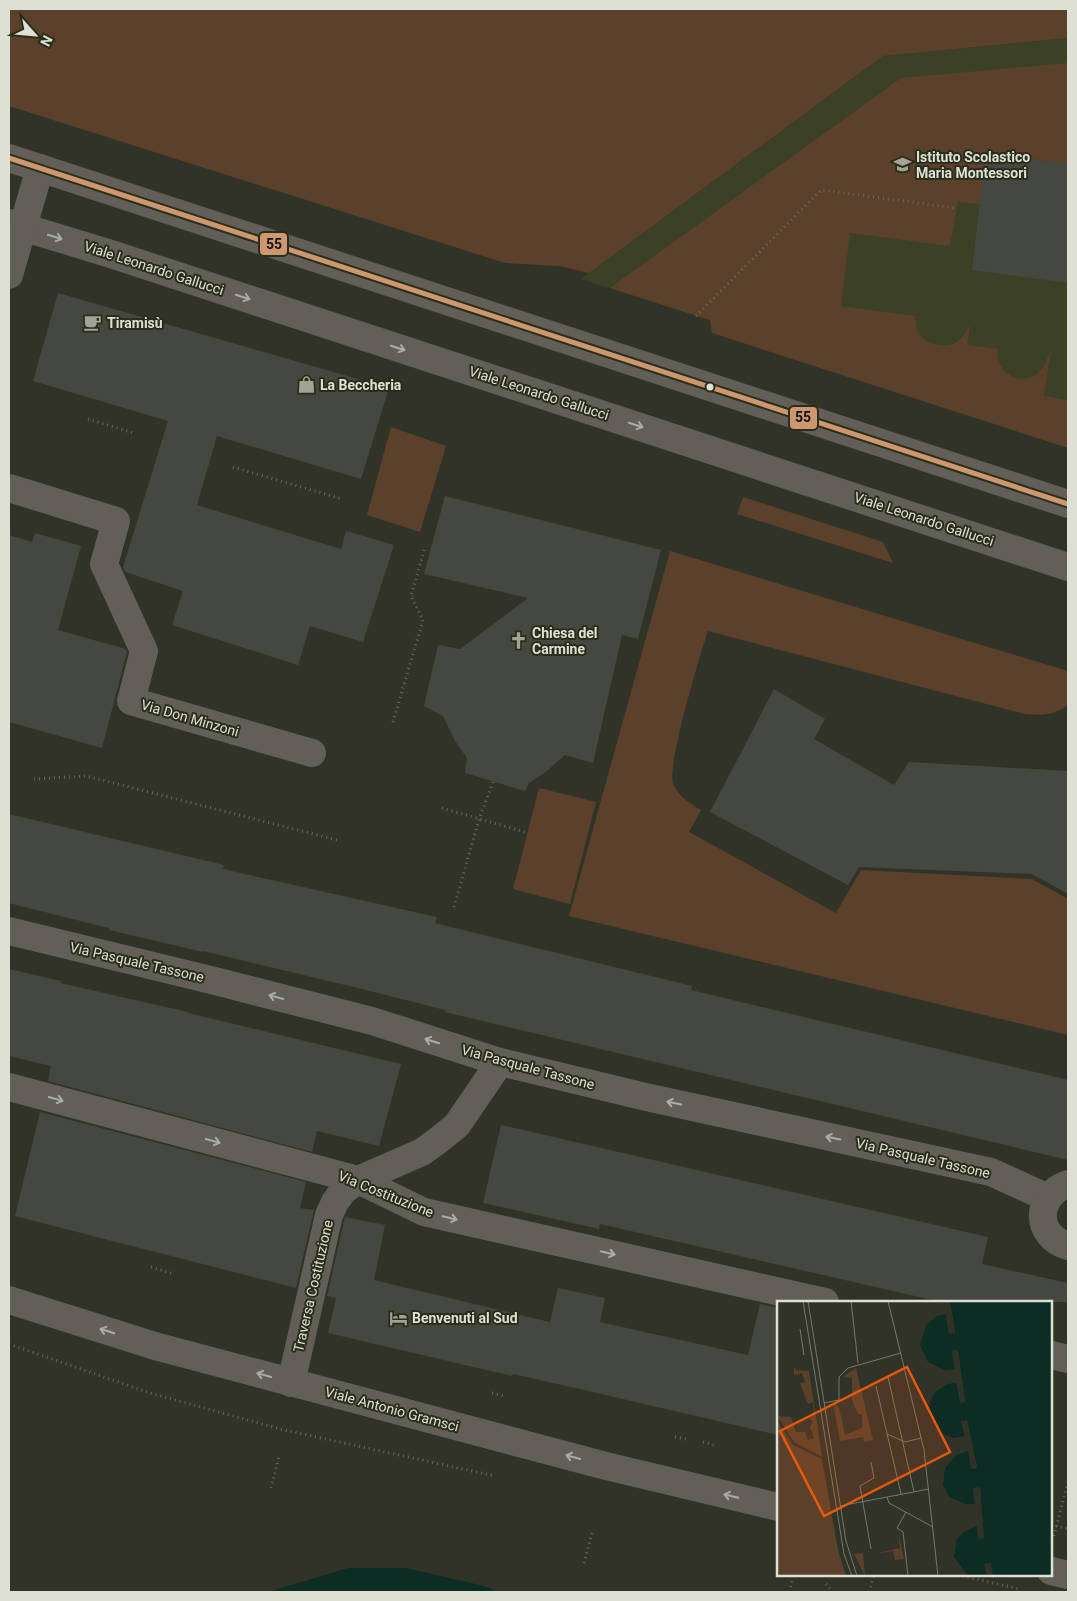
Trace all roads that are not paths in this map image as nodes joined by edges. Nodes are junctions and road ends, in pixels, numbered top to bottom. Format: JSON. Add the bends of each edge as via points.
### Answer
{"nodes":[{"id":1,"x":9,"y":158,"type":"edge"},
{"id":2,"x":40,"y":168,"type":"junction"},
{"id":3,"x":16,"y":225,"type":"edge"},
{"id":4,"x":9,"y":275,"type":"edge"},
{"id":5,"x":9,"y":488,"type":"edge"},
{"id":6,"x":1068,"y":504,"type":"edge"},
{"id":7,"x":1068,"y":567,"type":"edge"},
{"id":8,"x":312,"y":753,"type":"dead end"},
{"id":9,"x":9,"y":931,"type":"edge"},
{"id":10,"x":500,"y":1062,"type":"junction"},
{"id":11,"x":9,"y":1087,"type":"edge"},
{"id":12,"x":358,"y":1180,"type":"junction"},
{"id":13,"x":1058,"y":1191,"type":"edge"},
{"id":14,"x":1068,"y":1246,"type":"edge"},
{"id":15,"x":9,"y":1300,"type":"edge"},
{"id":16,"x":821,"y":1301,"type":"edge"},
{"id":17,"x":1052,"y":1355,"type":"edge"},
{"id":18,"x":1068,"y":1359,"type":"edge"},
{"id":19,"x":291,"y":1383,"type":"junction"},
{"id":20,"x":777,"y":1507,"type":"edge"},
{"id":21,"x":1052,"y":1571,"type":"edge"},
{"id":22,"x":1068,"y":1575,"type":"edge"}],
"edges":[{"from":1,"to":2,"type":"street"},
{"from":2,"to":3,"type":"street"},
{"from":2,"to":6,"type":"street"},
{"from":3,"to":4,"type":"street"},
{"from":3,"to":7,"type":"street","name":"Viale Leonardo Gallucci","one_way":true},
{"from":5,"to":8,"type":"street","name":"Via Don Minzoni","via":[[116,521],[104,564],[144,651],[131,701]]},
{"from":10,"to":9,"type":"street","name":"Via Pasquale Tassone","one_way":true,"via":[[372,1022]]},
{"from":10,"to":12,"type":"street","name":"Traversa Costituzione","via":[[457,1125],[440,1140],[422,1152]]},
{"from":13,"to":10,"type":"street","name":"Via Pasquale Tassone","one_way":true,"via":[[991,1172]]},
{"from":11,"to":12,"type":"street","name":"Via Costituzione","one_way":true},
{"from":12,"to":16,"type":"street","name":"Via Costituzione","one_way":true,"via":[[424,1212]]},
{"from":12,"to":19,"type":"street","name":"Traversa Costituzione","via":[[343,1191],[329,1215]]},
{"from":13,"to":14,"type":"street","via":[[1044,1208],[1044,1225],[1051,1236]]},
{"from":19,"to":15,"type":"street","name":"Viale Antonio Gramsci","one_way":true,"via":[[155,1346]]},
{"from":17,"to":18,"type":"street"},
{"from":20,"to":19,"type":"street","name":"Viale Antonio Gramsci","one_way":true,"via":[[606,1466]]},
{"from":21,"to":22,"type":"street"}]}
